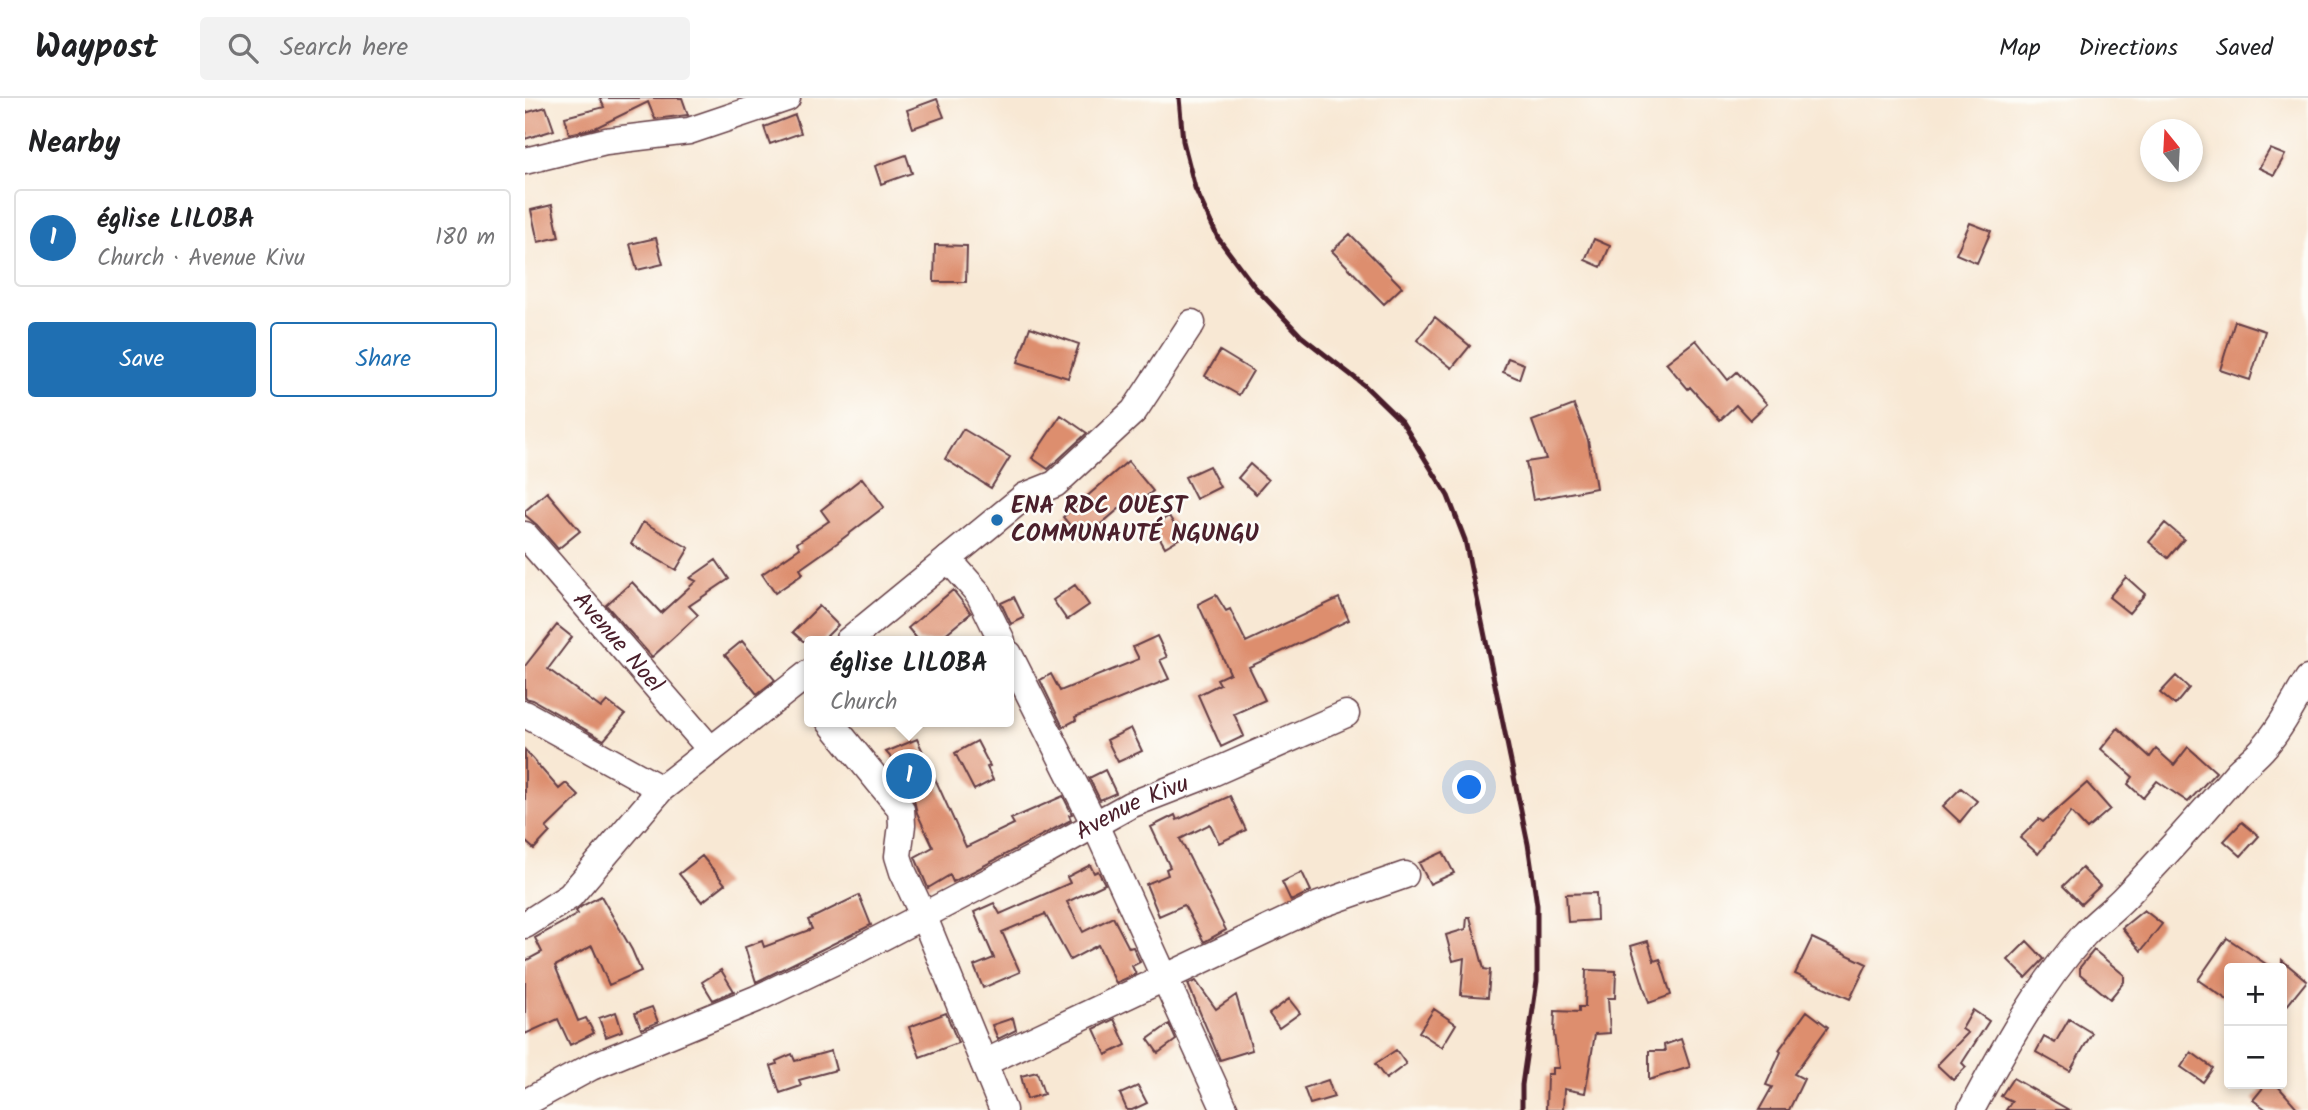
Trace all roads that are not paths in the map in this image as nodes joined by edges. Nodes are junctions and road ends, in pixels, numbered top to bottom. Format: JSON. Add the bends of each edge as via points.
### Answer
{"nodes":[{"id":1,"x":787,"y":98,"type":"edge"},
{"id":2,"x":525,"y":161,"type":"edge"},
{"id":3,"x":1192,"y":323,"type":"dead end"},
{"id":4,"x":525,"y":535,"type":"edge"},
{"id":5,"x":948,"y":559,"type":"junction"},
{"id":6,"x":854,"y":636,"type":"edge"},
{"id":7,"x":1000,"y":636,"type":"edge"},
{"id":8,"x":1014,"y":664,"type":"edge"},
{"id":9,"x":2308,"y":679,"type":"edge"},
{"id":10,"x":804,"y":685,"type":"edge"},
{"id":11,"x":525,"y":714,"type":"edge"},
{"id":12,"x":1346,"y":714,"type":"dead end"},
{"id":13,"x":834,"y":727,"type":"edge"},
{"id":14,"x":711,"y":750,"type":"junction"},
{"id":15,"x":661,"y":789,"type":"junction"},
{"id":16,"x":1095,"y":824,"type":"junction"},
{"id":17,"x":1405,"y":875,"type":"dead end"},
{"id":18,"x":923,"y":915,"type":"junction"},
{"id":19,"x":525,"y":925,"type":"edge"},
{"id":20,"x":1166,"y":978,"type":"junction"},
{"id":21,"x":984,"y":1063,"type":"junction"},
{"id":22,"x":529,"y":1105,"type":"edge"},
{"id":23,"x":1003,"y":1110,"type":"edge"},
{"id":24,"x":1225,"y":1110,"type":"edge"},
{"id":25,"x":1972,"y":1110,"type":"edge"}],
"edges":[{"from":1,"to":2,"type":"street","via":[[689,131],[605,141]]},
{"from":3,"to":5,"type":"street","via":[[1134,411],[1055,484],[1025,496]]},
{"from":4,"to":14,"type":"street","name":"Avenue Noel"},
{"from":5,"to":6,"type":"street"},
{"from":5,"to":7,"type":"street","via":[[979,594]]},
{"from":8,"to":16,"type":"street"},
{"from":9,"to":25,"type":"street","via":[[2264,748],[2054,972],[2016,1028]]},
{"from":10,"to":14,"type":"street"},
{"from":11,"to":15,"type":"street"},
{"from":12,"to":16,"type":"street","name":"Avenue Kivu"},
{"from":13,"to":18,"type":"street","via":[[901,809],[898,856]]},
{"from":14,"to":15,"type":"street"},
{"from":15,"to":19,"type":"street","via":[[570,896]]},
{"from":16,"to":18,"type":"street","name":"Avenue Kivu"},
{"from":16,"to":20,"type":"street"},
{"from":17,"to":20,"type":"street","via":[[1319,905]]},
{"from":18,"to":21,"type":"street"},
{"from":18,"to":22,"type":"street","name":"Avenue Kivu","via":[[756,999],[591,1067]]},
{"from":20,"to":21,"type":"street"},
{"from":20,"to":24,"type":"street"},
{"from":21,"to":23,"type":"street"}]}
